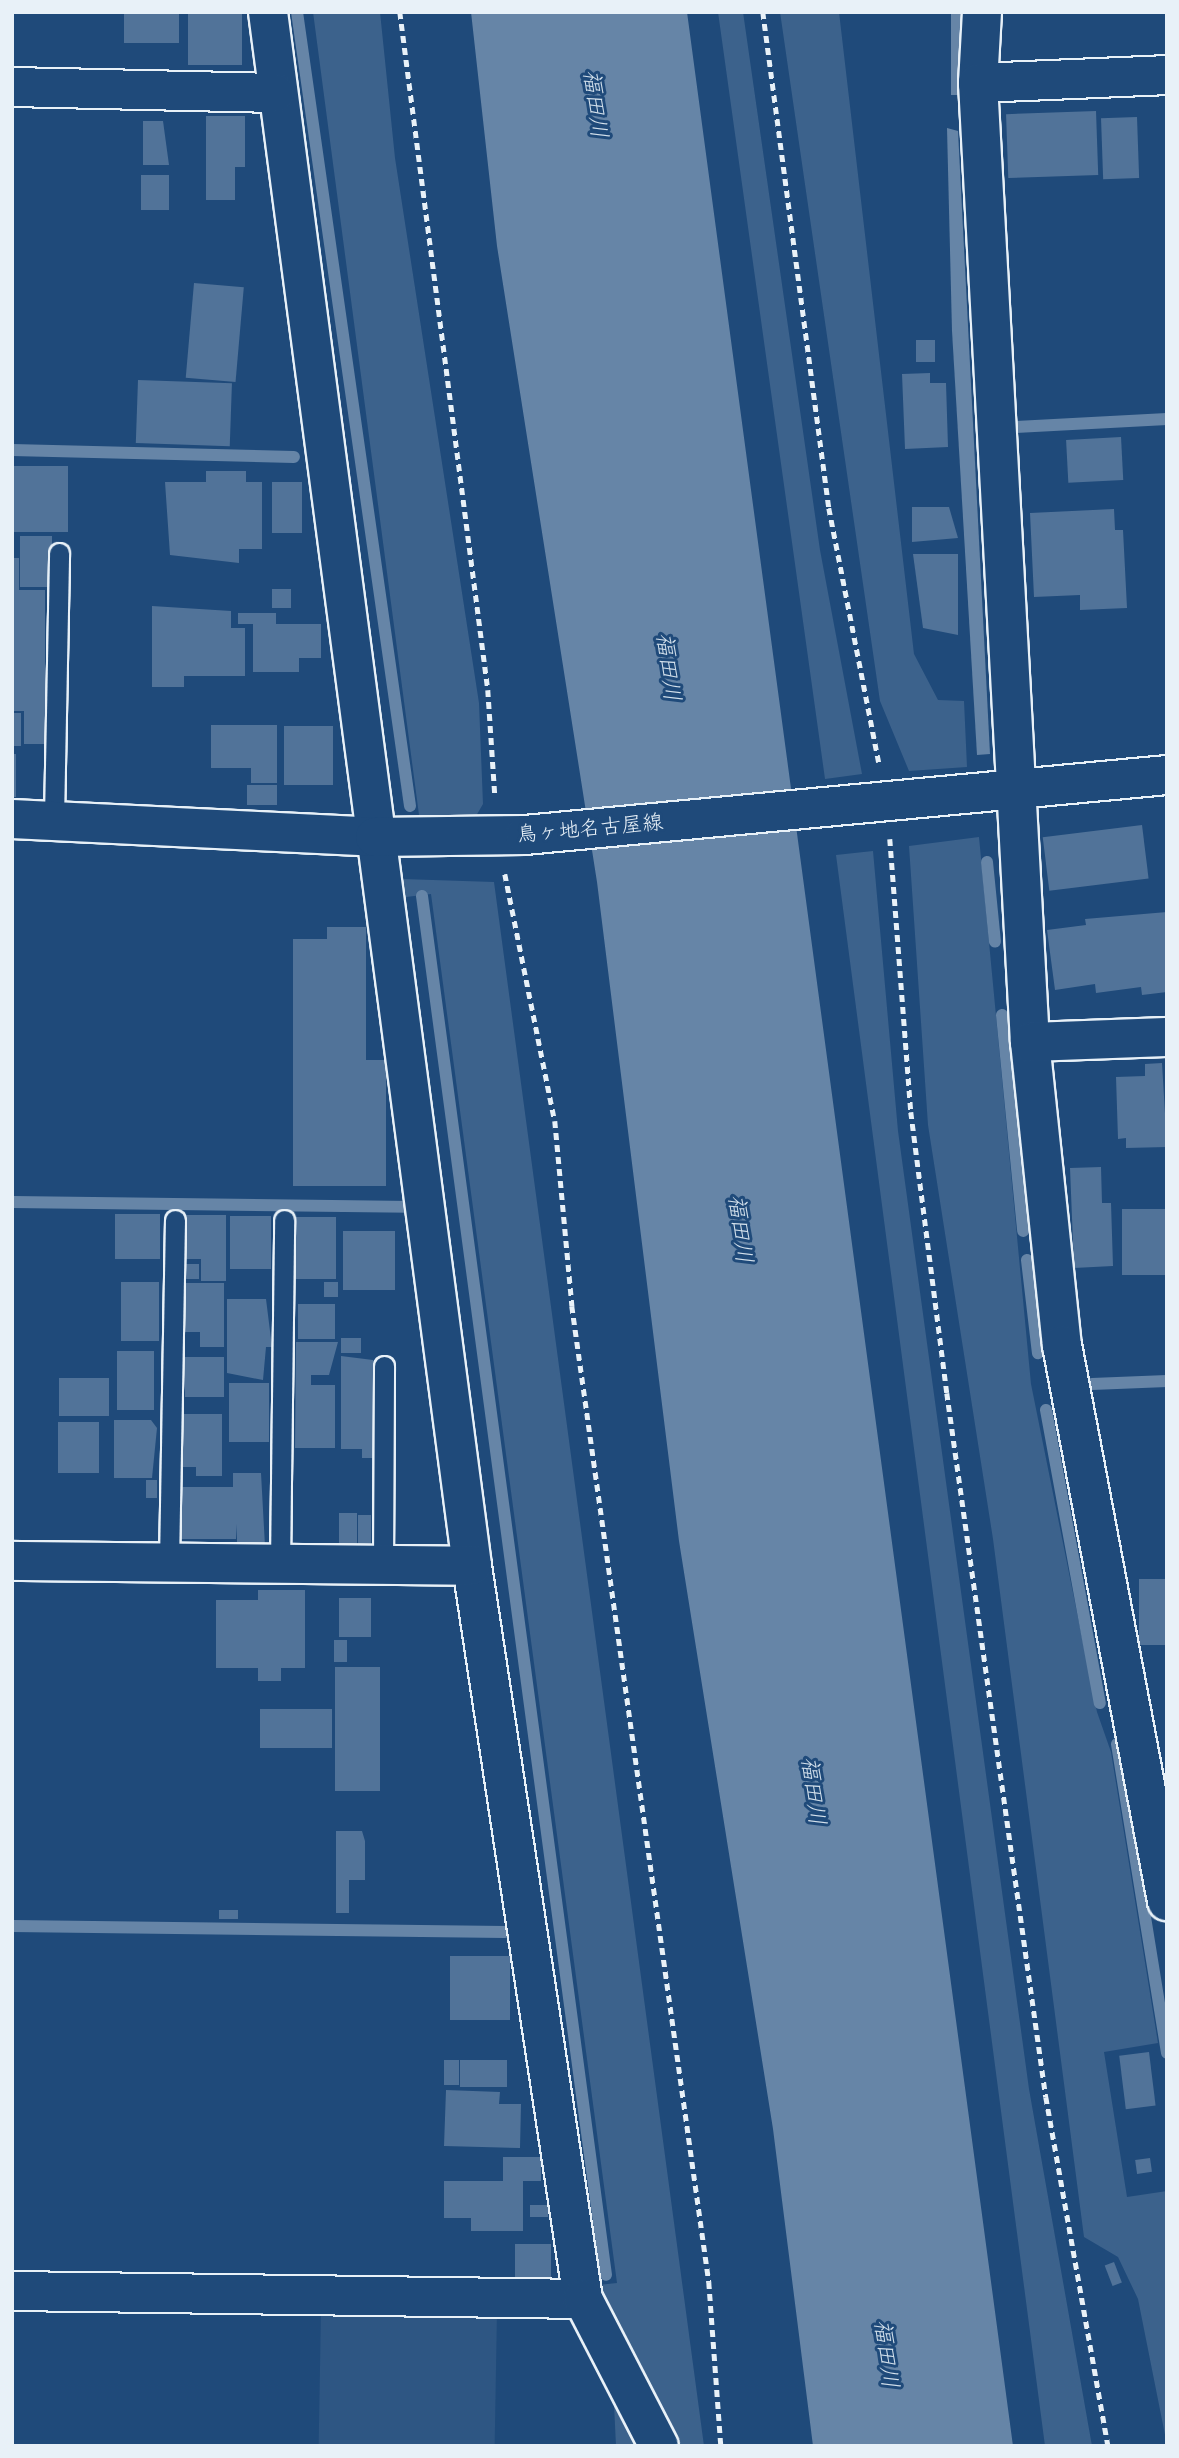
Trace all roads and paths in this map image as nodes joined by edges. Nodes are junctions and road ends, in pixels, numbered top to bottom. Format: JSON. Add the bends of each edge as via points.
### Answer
{"nodes":[{"id":1,"x":268,"y":12,"type":"edge"},
{"id":2,"x":400,"y":12,"type":"edge"},
{"id":3,"x":763,"y":12,"type":"edge"},
{"id":4,"x":982,"y":12,"type":"edge"},
{"id":5,"x":1167,"y":75,"type":"edge"},
{"id":6,"x":978,"y":83,"type":"junction"},
{"id":7,"x":12,"y":88,"type":"edge"},
{"id":8,"x":275,"y":93,"type":"junction"},
{"id":9,"x":59,"y":553,"type":"dead end"},
{"id":10,"x":1167,"y":775,"type":"edge"},
{"id":11,"x":1012,"y":791,"type":"junction"},
{"id":12,"x":876,"y":805,"type":"junction"},
{"id":13,"x":12,"y":819,"type":"edge"},
{"id":14,"x":54,"y":819,"type":"junction"},
{"id":15,"x":511,"y":835,"type":"junction"},
{"id":16,"x":375,"y":837,"type":"junction"},
{"id":17,"x":1167,"y":1037,"type":"edge"},
{"id":18,"x":1030,"y":1042,"type":"junction"},
{"id":19,"x":175,"y":1220,"type":"dead end"},
{"id":20,"x":284,"y":1220,"type":"dead end"},
{"id":21,"x":384,"y":1366,"type":"dead end"},
{"id":22,"x":12,"y":1561,"type":"edge"},
{"id":23,"x":169,"y":1563,"type":"junction"},
{"id":24,"x":280,"y":1564,"type":"junction"},
{"id":25,"x":383,"y":1565,"type":"junction"},
{"id":26,"x":472,"y":1566,"type":"junction"},
{"id":27,"x":1152,"y":1720,"type":"edge"},
{"id":28,"x":1167,"y":1901,"type":"edge"},
{"id":29,"x":12,"y":2291,"type":"edge"},
{"id":30,"x":583,"y":2299,"type":"junction"},
{"id":31,"x":659,"y":2446,"type":"edge"},
{"id":32,"x":721,"y":2446,"type":"edge"},
{"id":33,"x":1108,"y":2446,"type":"edge"}],
"edges":[{"from":1,"to":8,"type":"street"},
{"from":2,"to":15,"type":"path"},
{"from":3,"to":12,"type":"path","via":[[829,508]]},
{"from":4,"to":6,"type":"street"},
{"from":5,"to":6,"type":"street"},
{"from":6,"to":11,"type":"street"},
{"from":7,"to":8,"type":"street"},
{"from":8,"to":16,"type":"street"},
{"from":9,"to":14,"type":"lane"},
{"from":10,"to":11,"type":"street","name":"鳥ヶ地名古屋線"},
{"from":11,"to":12,"type":"street","name":"鳥ヶ地名古屋線"},
{"from":11,"to":18,"type":"street"},
{"from":12,"to":15,"type":"street","name":"鳥ヶ地名古屋線"},
{"from":12,"to":33,"type":"path","via":[[947,1392],[1046,2097]]},
{"from":13,"to":14,"type":"street","name":"鳥ヶ地名古屋線"},
{"from":14,"to":16,"type":"street","name":"鳥ヶ地名古屋線"},
{"from":15,"to":16,"type":"street","name":"鳥ヶ地名古屋線"},
{"from":15,"to":32,"type":"path","via":[[555,1121],[572,1306],[709,2281]]},
{"from":16,"to":26,"type":"street"},
{"from":17,"to":18,"type":"street"},
{"from":18,"to":27,"type":"street","via":[[1062,1345],[1096,1541]]},
{"from":19,"to":23,"type":"lane"},
{"from":20,"to":24,"type":"lane"},
{"from":21,"to":25,"type":"lane"},
{"from":22,"to":23,"type":"street"},
{"from":23,"to":24,"type":"street"},
{"from":24,"to":25,"type":"street"},
{"from":25,"to":26,"type":"street"},
{"from":26,"to":30,"type":"street"},
{"from":27,"to":28,"type":"street"},
{"from":29,"to":30,"type":"street"},
{"from":30,"to":31,"type":"street"}]}
